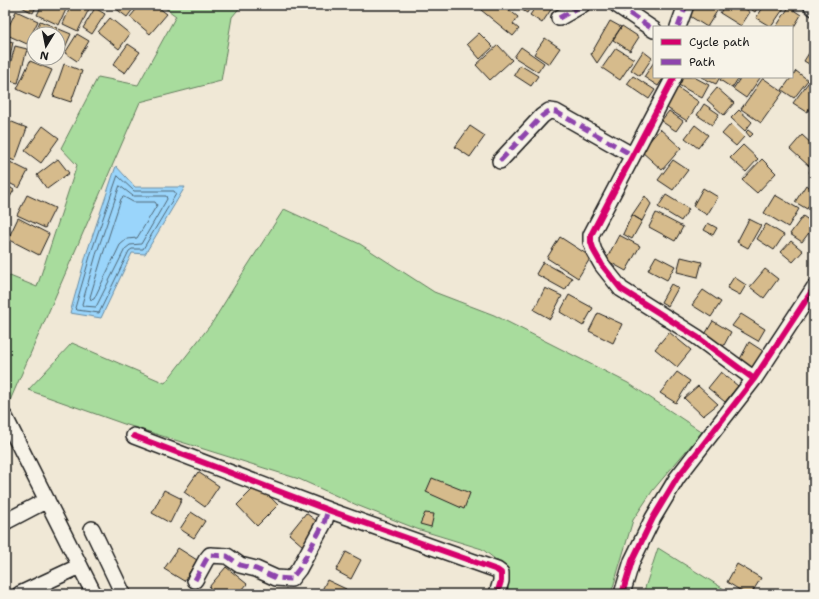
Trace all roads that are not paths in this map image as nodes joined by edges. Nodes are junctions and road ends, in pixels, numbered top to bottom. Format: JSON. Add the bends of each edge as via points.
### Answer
{"nodes":[{"id":1,"x":582,"y":5,"type":"edge"},
{"id":2,"x":617,"y":5,"type":"edge"},
{"id":3,"x":686,"y":5,"type":"edge"},
{"id":4,"x":811,"y":5,"type":"edge"},
{"id":5,"x":814,"y":8,"type":"edge"},
{"id":6,"x":559,"y":18,"type":"dead end"},
{"id":7,"x":678,"y":26,"type":"edge"},
{"id":8,"x":653,"y":29,"type":"edge"},
{"id":9,"x":673,"y":78,"type":"edge"},
{"id":10,"x":632,"y":155,"type":"junction"},
{"id":11,"x":500,"y":161,"type":"dead end"},
{"id":12,"x":814,"y":288,"type":"edge"},
{"id":13,"x":754,"y":379,"type":"junction"},
{"id":14,"x":7,"y":427,"type":"edge"},
{"id":15,"x":134,"y":436,"type":"dead end"},
{"id":16,"x":47,"y":500,"type":"junction"},
{"id":17,"x":328,"y":510,"type":"junction"},
{"id":18,"x":5,"y":522,"type":"edge"},
{"id":19,"x":92,"y":529,"type":"dead end"},
{"id":20,"x":80,"y":566,"type":"junction"},
{"id":21,"x":195,"y":580,"type":"dead end"},
{"id":22,"x":20,"y":594,"type":"edge"},
{"id":23,"x":94,"y":594,"type":"edge"},
{"id":24,"x":123,"y":594,"type":"edge"},
{"id":25,"x":496,"y":594,"type":"edge"},
{"id":26,"x":622,"y":594,"type":"edge"}],
"edges":[{"from":1,"to":6,"type":"street"},
{"from":2,"to":8,"type":"street"},
{"from":3,"to":7,"type":"street"},
{"from":4,"to":5,"type":"street"},
{"from":9,"to":10,"type":"street"},
{"from":10,"to":11,"type":"street","via":[[549,111]]},
{"from":10,"to":13,"type":"street","via":[[592,235],[594,251],[621,289],[697,337]]},
{"from":12,"to":13,"type":"street"},
{"from":13,"to":26,"type":"street","via":[[677,478],[653,518],[632,562]]},
{"from":14,"to":16,"type":"street"},
{"from":15,"to":17,"type":"street"},
{"from":16,"to":18,"type":"street"},
{"from":16,"to":20,"type":"street"},
{"from":17,"to":21,"type":"street","via":[[324,523],[291,579],[276,578],[240,565],[227,556],[210,555]]},
{"from":17,"to":25,"type":"street","via":[[497,570],[502,576]]},
{"from":19,"to":24,"type":"street"},
{"from":20,"to":22,"type":"street"},
{"from":20,"to":23,"type":"street"}]}
